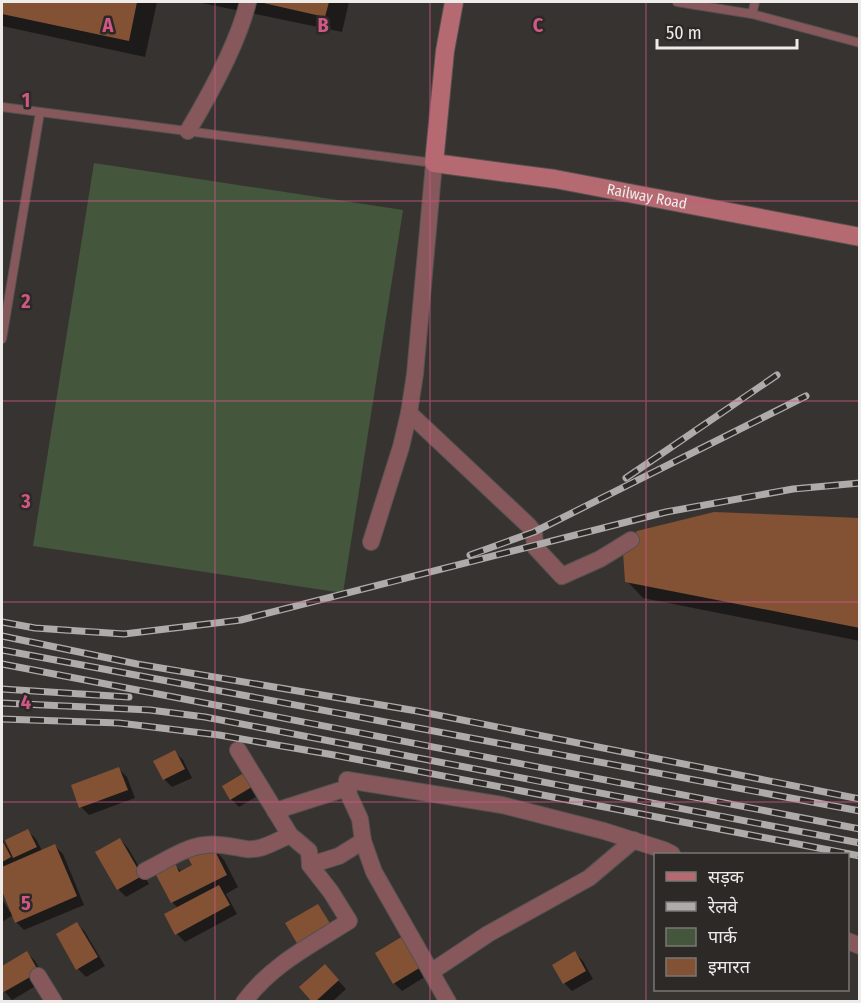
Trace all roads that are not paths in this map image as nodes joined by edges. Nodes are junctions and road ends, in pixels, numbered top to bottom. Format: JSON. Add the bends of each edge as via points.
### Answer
{"nodes":[{"id":1,"x":248,"y":2,"type":"edge"},
{"id":2,"x":454,"y":2,"type":"edge"},
{"id":3,"x":677,"y":2,"type":"edge"},
{"id":4,"x":755,"y":2,"type":"edge"},
{"id":5,"x":752,"y":14,"type":"junction"},
{"id":6,"x":860,"y":43,"type":"edge"},
{"id":7,"x":2,"y":107,"type":"edge"},
{"id":8,"x":40,"y":112,"type":"junction"},
{"id":9,"x":188,"y":131,"type":"junction"},
{"id":10,"x":434,"y":163,"type":"junction"},
{"id":11,"x":860,"y":237,"type":"edge"},
{"id":12,"x":2,"y":339,"type":"edge"},
{"id":13,"x":409,"y":413,"type":"junction"},
{"id":14,"x":631,"y":540,"type":"dead end"},
{"id":15,"x":371,"y":542,"type":"dead end"},
{"id":16,"x":238,"y":750,"type":"dead end"},
{"id":17,"x":347,"y":788,"type":"junction"},
{"id":18,"x":275,"y":811,"type":"junction"},
{"id":19,"x":290,"y":835,"type":"junction"},
{"id":20,"x":634,"y":840,"type":"junction"},
{"id":21,"x":363,"y":841,"type":"junction"},
{"id":22,"x":667,"y":853,"type":"edge"},
{"id":23,"x":310,"y":865,"type":"junction"},
{"id":24,"x":145,"y":871,"type":"dead end"},
{"id":25,"x":431,"y":972,"type":"junction"},
{"id":26,"x":38,"y":976,"type":"dead end"},
{"id":27,"x":54,"y":1002,"type":"edge"},
{"id":28,"x":244,"y":1002,"type":"edge"},
{"id":29,"x":448,"y":1002,"type":"edge"}],
"edges":[{"from":1,"to":9,"type":"street","via":[[211,90]]},
{"from":2,"to":10,"type":"street"},
{"from":3,"to":5,"type":"lane"},
{"from":4,"to":5,"type":"lane"},
{"from":5,"to":6,"type":"lane"},
{"from":7,"to":8,"type":"lane"},
{"from":8,"to":9,"type":"lane"},
{"from":8,"to":12,"type":"lane"},
{"from":9,"to":10,"type":"lane"},
{"from":10,"to":11,"type":"street","name":"Railway Road","via":[[555,179]]},
{"from":10,"to":13,"type":"street"},
{"from":13,"to":14,"type":"street","via":[[528,525],[534,532],[535,547],[562,576]]},
{"from":13,"to":15,"type":"street"},
{"from":16,"to":18,"type":"street"},
{"from":17,"to":18,"type":"street"},
{"from":17,"to":20,"type":"street","via":[[347,780],[502,805]]},
{"from":17,"to":21,"type":"street","via":[[360,819]]},
{"from":18,"to":19,"type":"street"},
{"from":19,"to":23,"type":"street","via":[[309,851]]},
{"from":19,"to":24,"type":"street","via":[[260,849],[204,845]]},
{"from":20,"to":22,"type":"street"},
{"from":20,"to":25,"type":"street","via":[[589,878],[488,934]]},
{"from":21,"to":23,"type":"street","via":[[339,856]]},
{"from":21,"to":25,"type":"street","via":[[381,887]]},
{"from":23,"to":28,"type":"street","via":[[349,921],[274,969]]},
{"from":25,"to":29,"type":"street"},
{"from":26,"to":27,"type":"street"}]}
